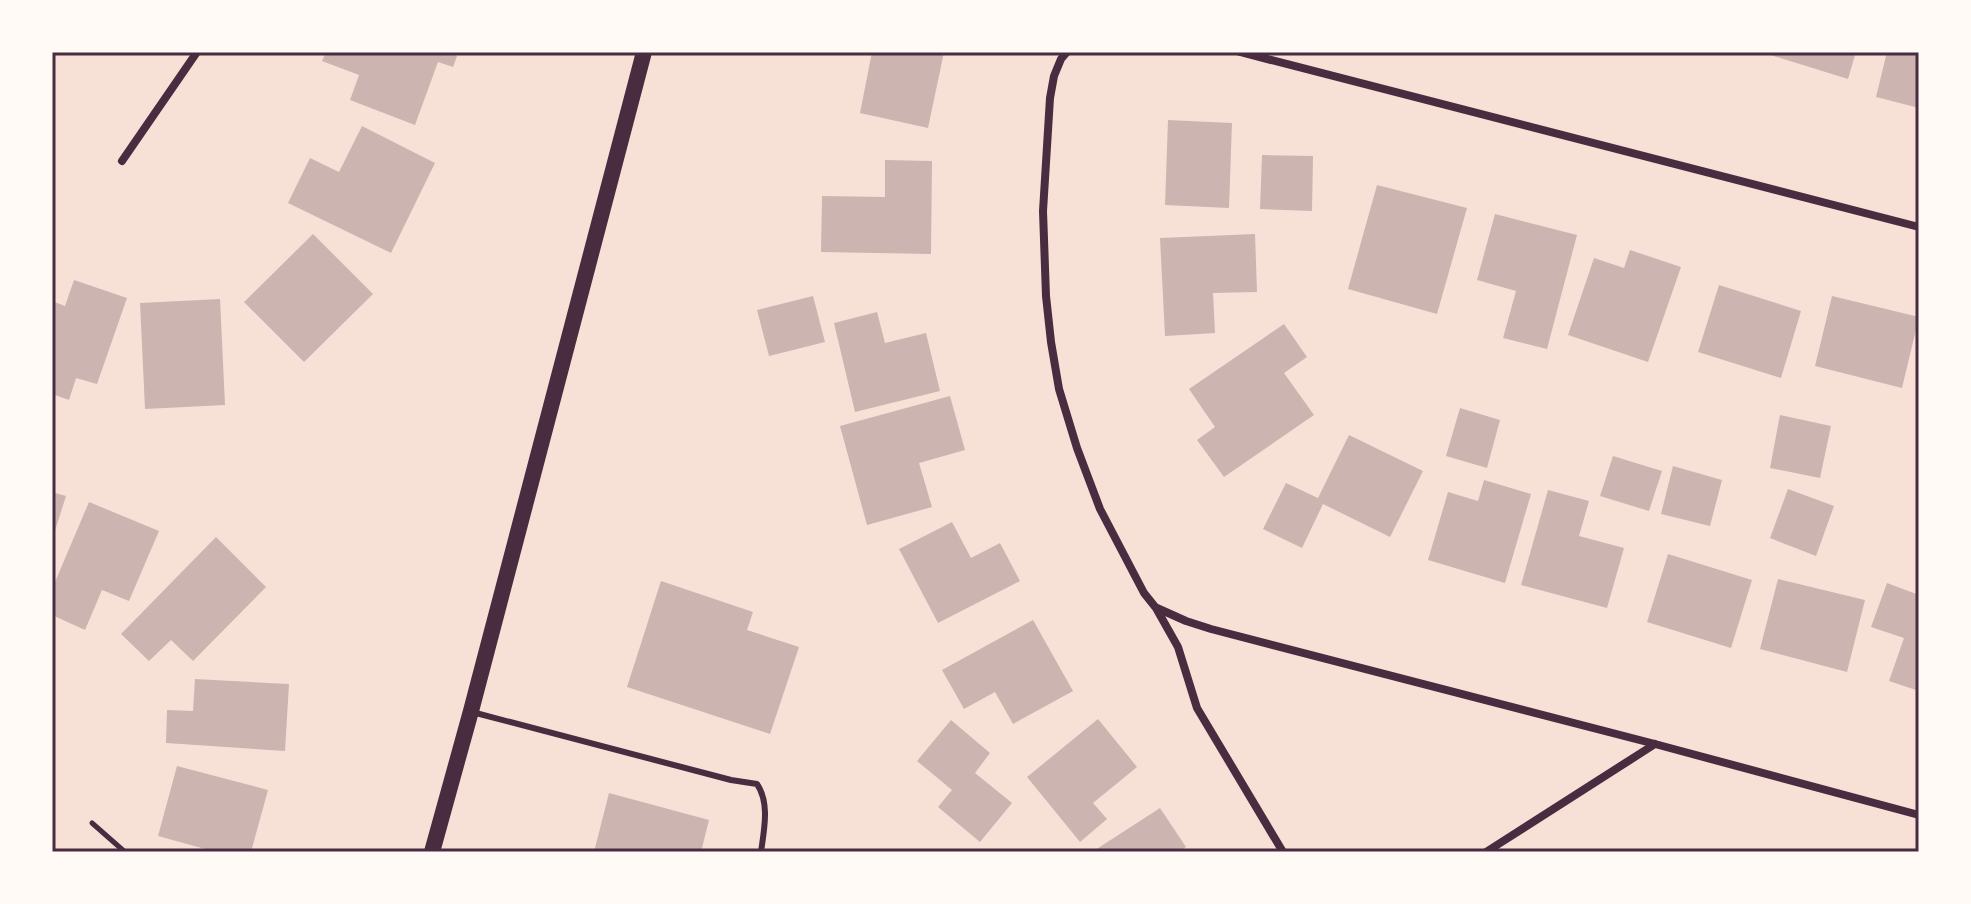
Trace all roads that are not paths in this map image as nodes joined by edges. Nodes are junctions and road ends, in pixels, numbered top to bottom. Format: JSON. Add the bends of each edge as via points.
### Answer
{"nodes":[{"id":1,"x":197,"y":52,"type":"edge"},
{"id":2,"x":644,"y":52,"type":"edge"},
{"id":3,"x":1067,"y":52,"type":"edge"},
{"id":4,"x":1240,"y":52,"type":"edge"},
{"id":5,"x":122,"y":161,"type":"dead end"},
{"id":6,"x":1919,"y":227,"type":"edge"},
{"id":7,"x":1156,"y":608,"type":"junction"},
{"id":8,"x":471,"y":711,"type":"junction"},
{"id":9,"x":1655,"y":744,"type":"junction"},
{"id":10,"x":1919,"y":815,"type":"edge"},
{"id":11,"x":432,"y":852,"type":"edge"},
{"id":12,"x":761,"y":852,"type":"edge"},
{"id":13,"x":1283,"y":852,"type":"edge"},
{"id":14,"x":1486,"y":852,"type":"edge"}],
"edges":[{"from":1,"to":5,"type":"street"},
{"from":2,"to":8,"type":"main road"},
{"from":3,"to":7,"type":"street","via":[[1050,98],[1043,197],[1051,342],[1059,389],[1100,509]]},
{"from":4,"to":6,"type":"street"},
{"from":7,"to":9,"type":"street","via":[[1211,629]]},
{"from":7,"to":13,"type":"street","via":[[1178,647],[1197,708]]},
{"from":8,"to":11,"type":"main road"},
{"from":8,"to":12,"type":"lane","via":[[757,784],[764,804]]},
{"from":9,"to":10,"type":"street"},
{"from":9,"to":14,"type":"street"}]}
